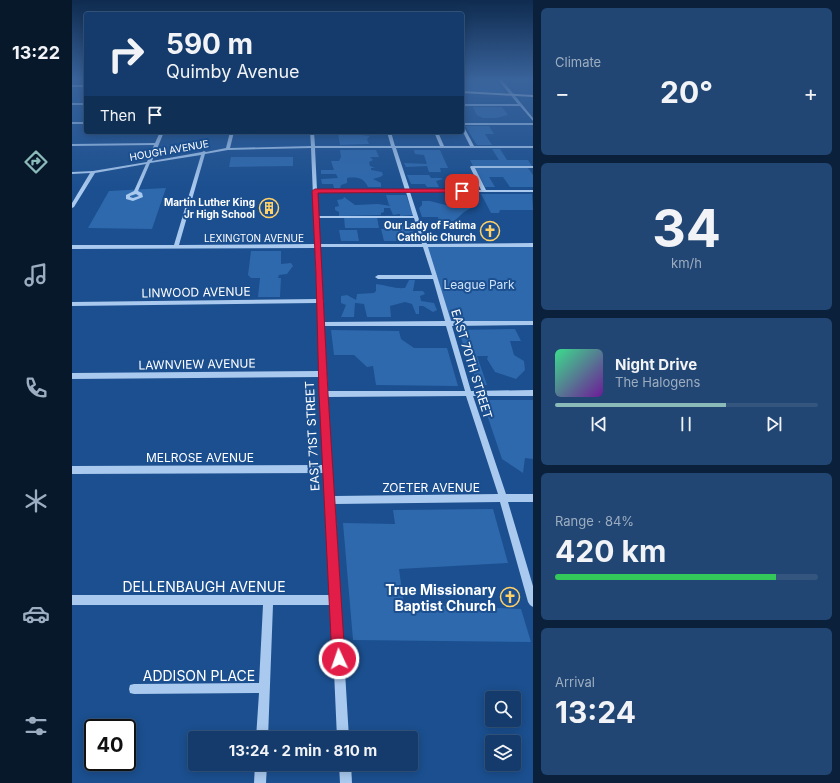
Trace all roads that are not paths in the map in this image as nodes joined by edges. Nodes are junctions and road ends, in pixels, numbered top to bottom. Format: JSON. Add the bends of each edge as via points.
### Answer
{"nodes":[{"id":1,"x":72,"y":122,"type":"edge"},
{"id":2,"x":84,"y":123,"type":"edge"},
{"id":3,"x":533,"y":124,"type":"edge"},
{"id":4,"x":464,"y":126,"type":"edge"},
{"id":5,"x":464,"y":130,"type":"edge"},
{"id":6,"x":161,"y":134,"type":"edge"},
{"id":7,"x":232,"y":134,"type":"edge"},
{"id":8,"x":312,"y":134,"type":"edge"},
{"id":9,"x":390,"y":134,"type":"edge"},
{"id":10,"x":437,"y":134,"type":"edge"},
{"id":11,"x":157,"y":144,"type":"junction"},
{"id":12,"x":72,"y":145,"type":"edge"},
{"id":13,"x":313,"y":147,"type":"junction"},
{"id":14,"x":394,"y":147,"type":"junction"},
{"id":15,"x":443,"y":147,"type":"junction"},
{"id":16,"x":473,"y":147,"type":"junction"},
{"id":17,"x":533,"y":147,"type":"edge"},
{"id":18,"x":228,"y":149,"type":"junction"},
{"id":19,"x":204,"y":152,"type":"junction"},
{"id":20,"x":149,"y":162,"type":"junction"},
{"id":21,"x":533,"y":167,"type":"edge"},
{"id":22,"x":93,"y":172,"type":"junction"},
{"id":23,"x":72,"y":173,"type":"edge"},
{"id":24,"x":315,"y":191,"type":"junction"},
{"id":25,"x":408,"y":191,"type":"junction"},
{"id":26,"x":484,"y":191,"type":"junction"},
{"id":27,"x":533,"y":191,"type":"edge"},
{"id":28,"x":136,"y":192,"type":"dead end"},
{"id":29,"x":72,"y":207,"type":"edge"},
{"id":30,"x":416,"y":216,"type":"junction"},
{"id":31,"x":316,"y":217,"type":"junction"},
{"id":32,"x":533,"y":245,"type":"edge"},
{"id":33,"x":318,"y":246,"type":"junction"},
{"id":34,"x":424,"y":246,"type":"junction"},
{"id":35,"x":176,"y":247,"type":"junction"},
{"id":36,"x":72,"y":248,"type":"edge"},
{"id":37,"x":378,"y":277,"type":"dead end"},
{"id":38,"x":435,"y":277,"type":"junction"},
{"id":39,"x":321,"y":301,"type":"junction"},
{"id":40,"x":72,"y":304,"type":"edge"},
{"id":41,"x":533,"y":323,"type":"edge"},
{"id":42,"x":322,"y":324,"type":"junction"},
{"id":43,"x":448,"y":324,"type":"junction"},
{"id":44,"x":323,"y":374,"type":"junction"},
{"id":45,"x":72,"y":376,"type":"edge"},
{"id":46,"x":324,"y":394,"type":"junction"},
{"id":47,"x":469,"y":394,"type":"junction"},
{"id":48,"x":533,"y":394,"type":"edge"},
{"id":49,"x":328,"y":469,"type":"junction"},
{"id":50,"x":72,"y":470,"type":"edge"},
{"id":51,"x":503,"y":498,"type":"junction"},
{"id":52,"x":533,"y":498,"type":"edge"},
{"id":53,"x":330,"y":500,"type":"junction"},
{"id":54,"x":72,"y":600,"type":"edge"},
{"id":55,"x":268,"y":600,"type":"junction"},
{"id":56,"x":336,"y":600,"type":"junction"},
{"id":57,"x":533,"y":602,"type":"edge"},
{"id":58,"x":264,"y":688,"type":"junction"},
{"id":59,"x":134,"y":689,"type":"dead end"},
{"id":60,"x":262,"y":731,"type":"edge"},
{"id":61,"x":343,"y":731,"type":"edge"},
{"id":62,"x":261,"y":771,"type":"edge"},
{"id":63,"x":345,"y":771,"type":"edge"},
{"id":64,"x":260,"y":783,"type":"edge"},
{"id":65,"x":346,"y":783,"type":"edge"}],
"edges":[{"from":1,"to":2,"type":"street"},
{"from":3,"to":4,"type":"street"},
{"from":5,"to":16,"type":"street"},
{"from":6,"to":11,"type":"street"},
{"from":7,"to":18,"type":"street"},
{"from":8,"to":13,"type":"street","name":"EAST 71ST STREET"},
{"from":9,"to":14,"type":"street","name":"EAST 70TH STREET"},
{"from":10,"to":15,"type":"street"},
{"from":11,"to":12,"type":"street"},
{"from":11,"to":20,"type":"street"},
{"from":13,"to":14,"type":"street","name":"HOUGH AVENUE"},
{"from":13,"to":18,"type":"street","name":"HOUGH AVENUE"},
{"from":13,"to":24,"type":"street","name":"EAST 71ST STREET"},
{"from":14,"to":15,"type":"street","name":"HOUGH AVENUE"},
{"from":14,"to":25,"type":"street","name":"EAST 70TH STREET"},
{"from":15,"to":16,"type":"street","name":"HOUGH AVENUE"},
{"from":16,"to":17,"type":"street","name":"HOUGH AVENUE"},
{"from":18,"to":19,"type":"street","name":"HOUGH AVENUE"},
{"from":19,"to":20,"type":"street","name":"HOUGH AVENUE"},
{"from":19,"to":35,"type":"street"},
{"from":20,"to":22,"type":"street","name":"HOUGH AVENUE"},
{"from":20,"to":28,"type":"street"},
{"from":21,"to":26,"type":"street","via":[[472,167]]},
{"from":22,"to":23,"type":"street","name":"HOUGH AVENUE"},
{"from":22,"to":29,"type":"street"},
{"from":24,"to":25,"type":"street"},
{"from":24,"to":31,"type":"street","name":"EAST 71ST STREET"},
{"from":25,"to":26,"type":"street"},
{"from":25,"to":30,"type":"street","name":"EAST 70TH STREET"},
{"from":26,"to":27,"type":"street"},
{"from":30,"to":31,"type":"street"},
{"from":30,"to":34,"type":"street","name":"EAST 70TH STREET"},
{"from":31,"to":33,"type":"street","name":"EAST 71ST STREET"},
{"from":32,"to":34,"type":"street","name":"LEXINGTON AVENUE"},
{"from":33,"to":34,"type":"street","name":"LEXINGTON AVENUE"},
{"from":33,"to":35,"type":"street","name":"LEXINGTON AVENUE"},
{"from":33,"to":39,"type":"street","name":"EAST 71ST STREET"},
{"from":34,"to":38,"type":"street","name":"EAST 70TH STREET"},
{"from":35,"to":36,"type":"street","name":"LEXINGTON AVENUE"},
{"from":37,"to":38,"type":"street"},
{"from":38,"to":43,"type":"street","name":"EAST 70TH STREET"},
{"from":39,"to":40,"type":"street","name":"LINWOOD AVENUE"},
{"from":39,"to":42,"type":"street","name":"EAST 71ST STREET"},
{"from":41,"to":43,"type":"street"},
{"from":42,"to":43,"type":"street"},
{"from":42,"to":44,"type":"street","name":"EAST 71ST STREET"},
{"from":43,"to":47,"type":"street","name":"EAST 70TH STREET"},
{"from":44,"to":45,"type":"street","name":"LAWNVIEW AVENUE"},
{"from":44,"to":46,"type":"street","name":"EAST 71ST STREET"},
{"from":46,"to":47,"type":"street"},
{"from":46,"to":49,"type":"street","name":"EAST 71ST STREET"},
{"from":47,"to":48,"type":"street"},
{"from":47,"to":51,"type":"street","name":"EAST 70TH STREET"},
{"from":49,"to":50,"type":"street","name":"MELROSE AVENUE"},
{"from":49,"to":53,"type":"street","name":"EAST 71ST STREET"},
{"from":51,"to":52,"type":"street","name":"ZOETER AVENUE"},
{"from":51,"to":53,"type":"street","name":"ZOETER AVENUE"},
{"from":51,"to":57,"type":"street","name":"EAST 70TH STREET"},
{"from":53,"to":56,"type":"street","name":"EAST 71ST STREET"},
{"from":54,"to":55,"type":"street","name":"DELLENBAUGH AVENUE"},
{"from":55,"to":56,"type":"street","name":"DELLENBAUGH AVENUE"},
{"from":55,"to":58,"type":"street"},
{"from":56,"to":61,"type":"street","name":"EAST 71ST STREET"},
{"from":58,"to":59,"type":"street","name":"ADDISON PLACE"},
{"from":58,"to":60,"type":"street"},
{"from":62,"to":64,"type":"street"},
{"from":63,"to":65,"type":"street"}]}
